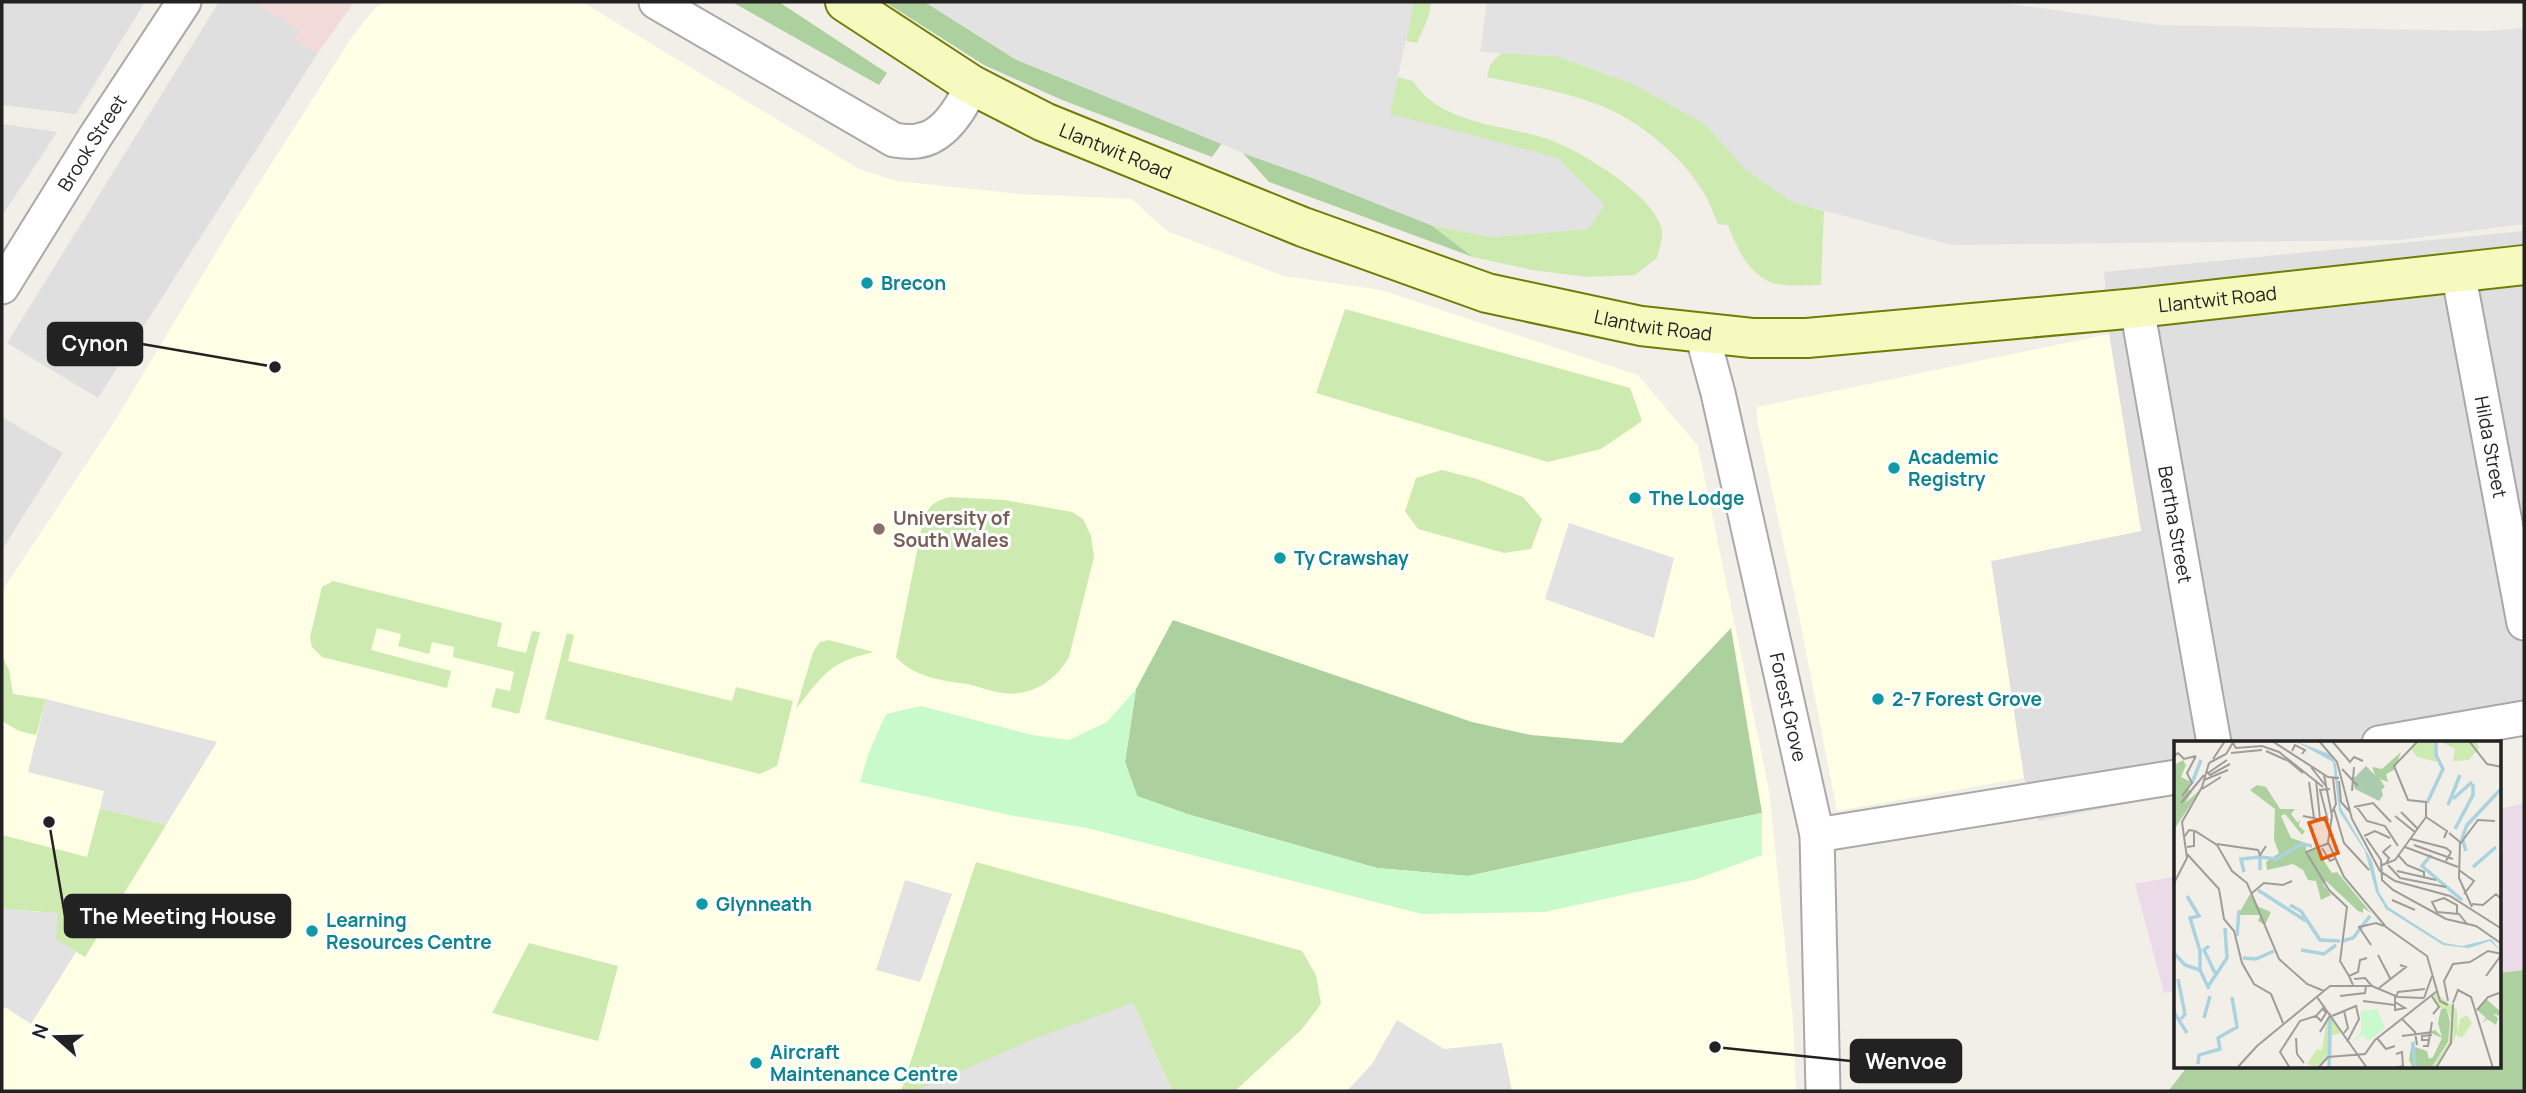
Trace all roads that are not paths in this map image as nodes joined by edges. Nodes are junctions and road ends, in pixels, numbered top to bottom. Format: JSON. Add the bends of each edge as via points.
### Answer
{"nodes":[{"id":1,"x":184,"y":2,"type":"edge"},
{"id":2,"x":656,"y":2,"type":"edge"},
{"id":3,"x":845,"y":2,"type":"edge"},
{"id":4,"x":972,"y":85,"type":"junction"},
{"id":5,"x":2524,"y":265,"type":"edge"},
{"id":6,"x":2458,"y":272,"type":"junction"},
{"id":7,"x":2,"y":287,"type":"edge"},
{"id":8,"x":2137,"y":308,"type":"junction"},
{"id":9,"x":1702,"y":334,"type":"junction"},
{"id":10,"x":2524,"y":623,"type":"edge"},
{"id":11,"x":2524,"y":718,"type":"edge"},
{"id":12,"x":2214,"y":741,"type":"edge"},
{"id":13,"x":2391,"y":741,"type":"edge"},
{"id":14,"x":2174,"y":777,"type":"edge"},
{"id":15,"x":1817,"y":835,"type":"junction"},
{"id":16,"x":1823,"y":1089,"type":"edge"}],
"edges":[{"from":1,"to":7,"type":"street","name":"Brook Street"},
{"from":2,"to":4,"type":"street","via":[[894,140],[920,141],[940,130],[961,109]]},
{"from":3,"to":4,"type":"main road","name":"Llantwit Road"},
{"from":4,"to":9,"type":"main road","name":"Llantwit Road","via":[[1044,122],[1268,213],[1487,293],[1641,326]]},
{"from":5,"to":6,"type":"main road","name":"Llantwit Road"},
{"from":6,"to":8,"type":"main road","name":"Llantwit Road"},
{"from":6,"to":10,"type":"street","name":"Hilda Street"},
{"from":8,"to":9,"type":"main road","name":"Llantwit Road","via":[[1807,338]]},
{"from":8,"to":12,"type":"street","name":"Bertha Street"},
{"from":9,"to":15,"type":"street","name":"Forest Grove"},
{"from":11,"to":13,"type":"street"},
{"from":14,"to":15,"type":"street"},
{"from":15,"to":16,"type":"street","name":"Forest Grove"}]}
